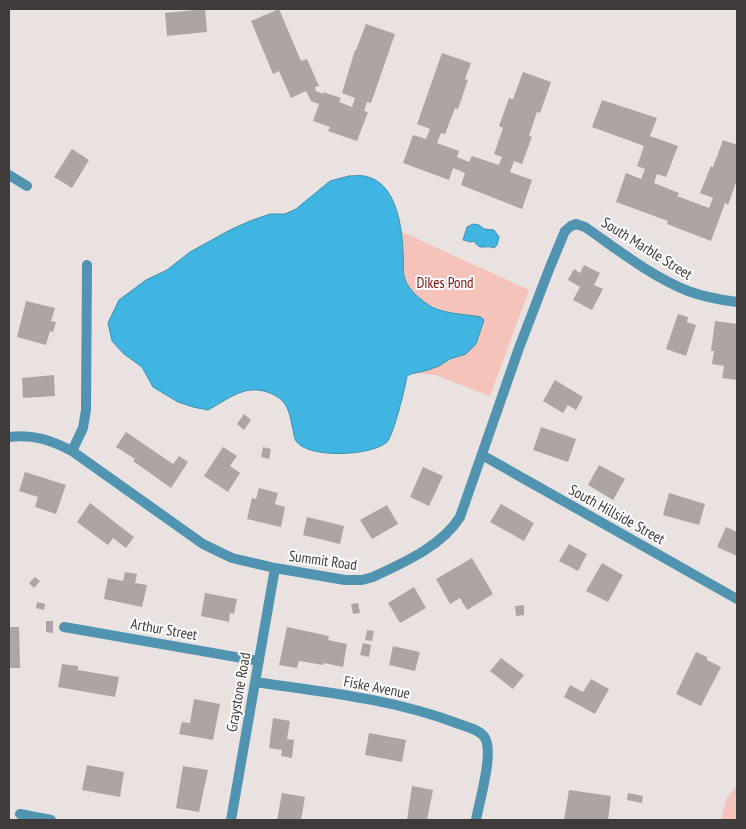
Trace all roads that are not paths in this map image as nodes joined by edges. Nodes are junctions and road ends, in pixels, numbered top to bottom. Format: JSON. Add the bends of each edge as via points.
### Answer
{"nodes":[{"id":1,"x":9,"y":175,"type":"edge"},
{"id":2,"x":27,"y":186,"type":"dead end"},
{"id":3,"x":571,"y":226,"type":"joint"},
{"id":4,"x":87,"y":265,"type":"dead end"},
{"id":5,"x":737,"y":302,"type":"edge"},
{"id":6,"x":9,"y":437,"type":"edge"},
{"id":7,"x":72,"y":451,"type":"junction"},
{"id":8,"x":482,"y":455,"type":"junction"},
{"id":9,"x":275,"y":568,"type":"junction"},
{"id":10,"x":737,"y":599,"type":"edge"},
{"id":11,"x":64,"y":627,"type":"dead end"},
{"id":12,"x":259,"y":661,"type":"junction"},
{"id":13,"x":255,"y":682,"type":"junction"},
{"id":14,"x":20,"y":814,"type":"dead end"},
{"id":15,"x":51,"y":820,"type":"edge"},
{"id":16,"x":231,"y":820,"type":"edge"},
{"id":17,"x":476,"y":820,"type":"edge"}],
"edges":[{"from":1,"to":2,"type":"street"},
{"from":3,"to":5,"type":"street","name":"South Marble Street","via":[[585,227],[679,287]]},
{"from":3,"to":8,"type":"street","name":"Summit Road","via":[[565,231],[550,267]]},
{"from":4,"to":7,"type":"street","via":[[86,410],[83,428]]},
{"from":6,"to":7,"type":"street","name":"Summit Road","via":[[45,439]]},
{"from":7,"to":9,"type":"street","name":"Summit Road","via":[[211,549],[232,558]]},
{"from":8,"to":9,"type":"street","name":"Summit Road","via":[[460,517],[430,547],[362,580]]},
{"from":8,"to":10,"type":"street","name":"South Hillside Street"},
{"from":9,"to":12,"type":"street","name":"Graystone Road"},
{"from":11,"to":12,"type":"street","name":"Arthur Street"},
{"from":12,"to":13,"type":"street","name":"Graystone Road"},
{"from":13,"to":16,"type":"street","name":"Graystone Road"},
{"from":13,"to":17,"type":"street","name":"Fiske Avenue","via":[[410,708],[481,734],[486,740],[489,757]]},
{"from":14,"to":15,"type":"street"}]}
